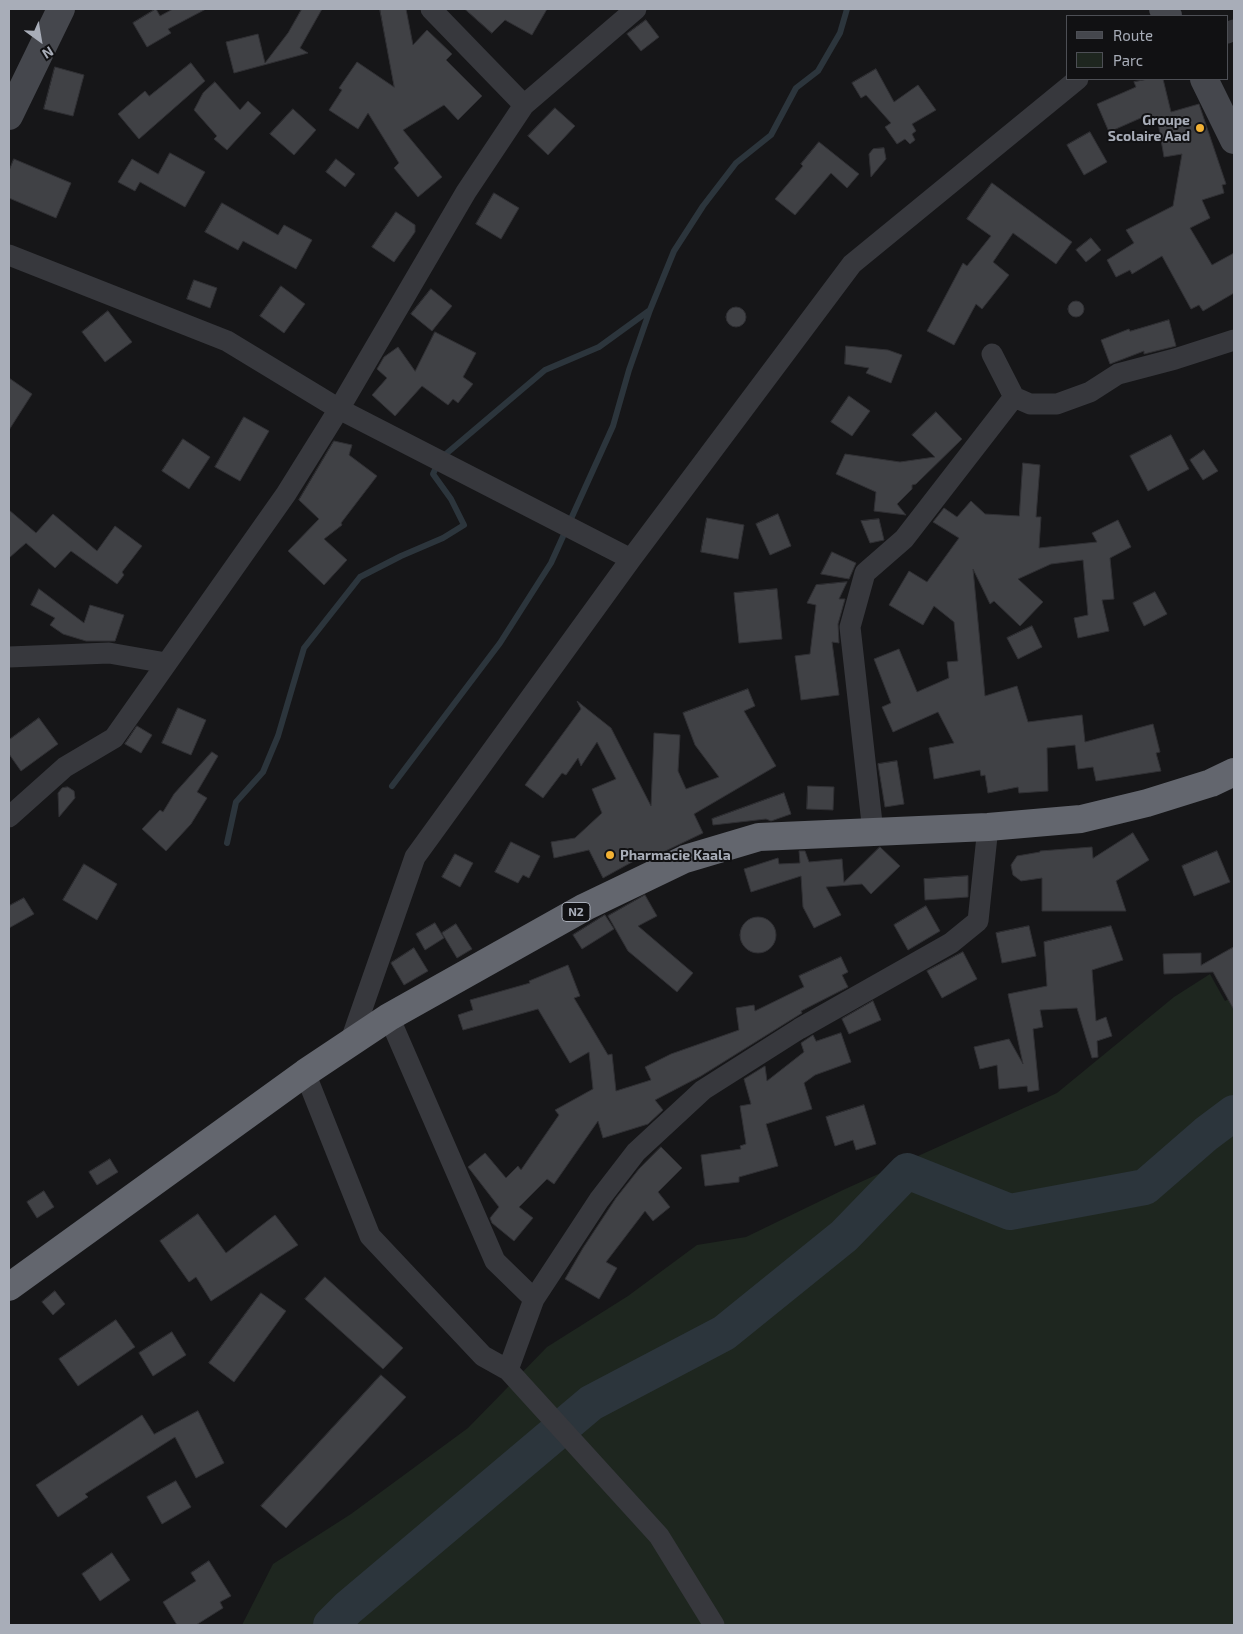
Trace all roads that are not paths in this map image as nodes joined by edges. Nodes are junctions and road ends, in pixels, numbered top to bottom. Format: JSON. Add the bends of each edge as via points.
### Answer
{"nodes":[{"id":1,"x":61,"y":9,"type":"edge"},
{"id":2,"x":431,"y":9,"type":"edge"},
{"id":3,"x":636,"y":9,"type":"edge"},
{"id":4,"x":1077,"y":80,"type":"edge"},
{"id":5,"x":1204,"y":80,"type":"edge"},
{"id":6,"x":524,"y":106,"type":"junction"},
{"id":7,"x":9,"y":116,"type":"edge"},
{"id":8,"x":1234,"y":140,"type":"edge"},
{"id":9,"x":9,"y":255,"type":"edge"},
{"id":10,"x":1234,"y":340,"type":"edge"},
{"id":11,"x":992,"y":354,"type":"dead end"},
{"id":12,"x":1014,"y":398,"type":"junction"},
{"id":13,"x":339,"y":409,"type":"junction"},
{"id":14,"x":631,"y":558,"type":"junction"},
{"id":15,"x":9,"y":656,"type":"edge"},
{"id":16,"x":166,"y":663,"type":"junction"},
{"id":17,"x":1234,"y":772,"type":"edge"},
{"id":18,"x":9,"y":815,"type":"edge"},
{"id":19,"x":988,"y":827,"type":"junction"},
{"id":20,"x":873,"y":832,"type":"junction"},
{"id":21,"x":389,"y":1017,"type":"junction"},
{"id":22,"x":350,"y":1043,"type":"junction"},
{"id":23,"x":305,"y":1073,"type":"junction"},
{"id":24,"x":9,"y":1287,"type":"edge"},
{"id":25,"x":534,"y":1299,"type":"junction"},
{"id":26,"x":508,"y":1370,"type":"junction"},
{"id":27,"x":714,"y":1625,"type":"edge"}],
"edges":[{"from":1,"to":7,"type":"street"},
{"from":2,"to":6,"type":"street"},
{"from":3,"to":6,"type":"street"},
{"from":4,"to":14,"type":"street","via":[[852,264]]},
{"from":5,"to":8,"type":"street"},
{"from":6,"to":13,"type":"street","via":[[466,192]]},
{"from":9,"to":13,"type":"street","via":[[227,341]]},
{"from":10,"to":12,"type":"street","via":[[1118,374],[1090,392],[1057,404],[1030,404]]},
{"from":11,"to":12,"type":"street"},
{"from":12,"to":20,"type":"street","via":[[904,538],[865,573],[850,627]]},
{"from":13,"to":14,"type":"street"},
{"from":13,"to":16,"type":"street","via":[[263,528]]},
{"from":14,"to":22,"type":"street","via":[[415,857]]},
{"from":15,"to":16,"type":"street","via":[[109,653]]},
{"from":16,"to":18,"type":"street","via":[[114,738],[65,767]]},
{"from":17,"to":19,"type":"highway","number":"N2","via":[[1211,783],[1147,803],[1081,819]]},
{"from":19,"to":20,"type":"highway","number":"N2"},
{"from":19,"to":25,"type":"street","via":[[978,921],[951,942],[799,1029],[703,1090],[636,1152],[599,1200]]},
{"from":20,"to":21,"type":"highway","number":"N2","via":[[759,837],[685,859],[585,907]]},
{"from":21,"to":22,"type":"highway","number":"N2"},
{"from":21,"to":25,"type":"street","via":[[495,1261]]},
{"from":22,"to":23,"type":"highway","number":"N2"},
{"from":23,"to":24,"type":"highway","number":"N2"},
{"from":23,"to":26,"type":"street","via":[[370,1236],[483,1356]]},
{"from":25,"to":26,"type":"street"},
{"from":26,"to":27,"type":"street","via":[[659,1536]]}]}
